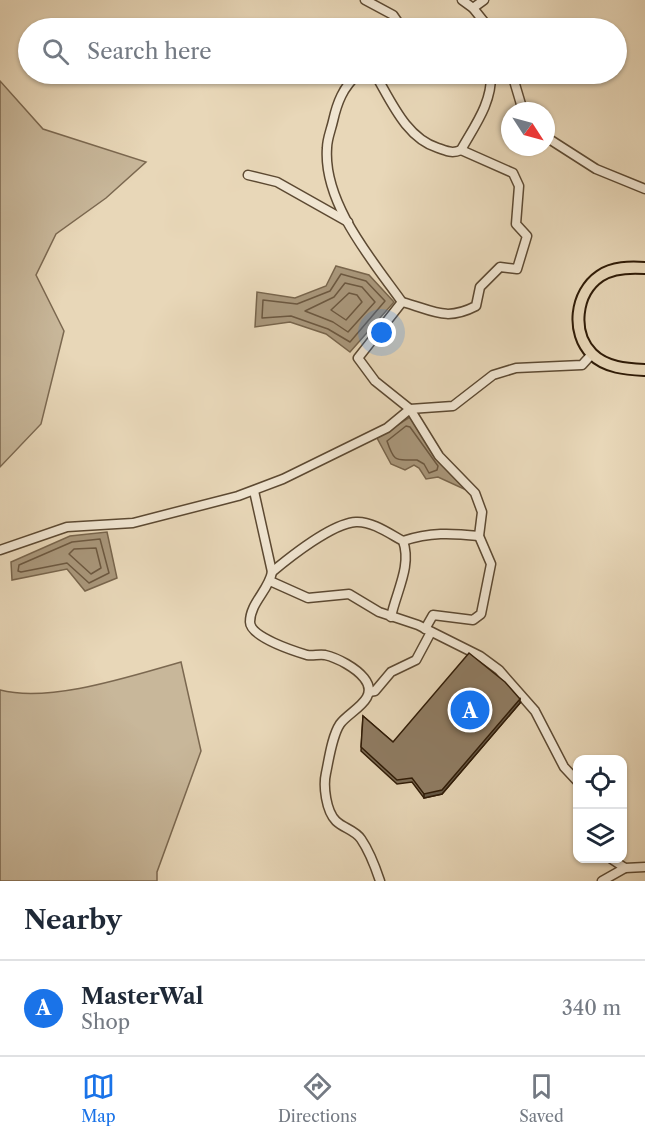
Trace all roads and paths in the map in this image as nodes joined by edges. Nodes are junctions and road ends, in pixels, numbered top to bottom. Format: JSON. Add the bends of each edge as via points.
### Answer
{"nodes":[{"id":1,"x":365,"y":0,"type":"edge"},
{"id":2,"x":462,"y":0,"type":"edge"},
{"id":3,"x":484,"y":0,"type":"edge"},
{"id":4,"x":473,"y":8,"type":"junction"},
{"id":5,"x":395,"y":18,"type":"edge"},
{"id":6,"x":481,"y":18,"type":"edge"},
{"id":7,"x":350,"y":84,"type":"edge"},
{"id":8,"x":381,"y":84,"type":"edge"},
{"id":9,"x":490,"y":84,"type":"edge"},
{"id":10,"x":515,"y":84,"type":"edge"},
{"id":11,"x":520,"y":102,"type":"edge"},
{"id":12,"x":555,"y":142,"type":"edge"},
{"id":13,"x":461,"y":150,"type":"junction"},
{"id":14,"x":248,"y":175,"type":"dead end"},
{"id":15,"x":645,"y":189,"type":"edge"},
{"id":16,"x":348,"y":223,"type":"junction"},
{"id":17,"x":645,"y":268,"type":"edge"},
{"id":18,"x":402,"y":302,"type":"junction"},
{"id":19,"x":592,"y":354,"type":"junction"},
{"id":20,"x":645,"y":370,"type":"edge"},
{"id":21,"x":410,"y":409,"type":"junction"},
{"id":22,"x":254,"y":490,"type":"junction"},
{"id":23,"x":479,"y":537,"type":"junction"},
{"id":24,"x":403,"y":541,"type":"junction"},
{"id":25,"x":0,"y":550,"type":"edge"},
{"id":26,"x":271,"y":577,"type":"junction"},
{"id":27,"x":391,"y":617,"type":"junction"},
{"id":28,"x":428,"y":630,"type":"junction"},
{"id":29,"x":369,"y":692,"type":"junction"},
{"id":30,"x":573,"y":777,"type":"edge"},
{"id":31,"x":618,"y":863,"type":"edge"},
{"id":32,"x":645,"y":867,"type":"edge"},
{"id":33,"x":625,"y":868,"type":"junction"},
{"id":34,"x":380,"y":881,"type":"edge"},
{"id":35,"x":602,"y":881,"type":"edge"}],
"edges":[{"from":1,"to":5,"type":"street"},
{"from":2,"to":4,"type":"street"},
{"from":3,"to":4,"type":"street"},
{"from":4,"to":6,"type":"street"},
{"from":7,"to":16,"type":"street","via":[[341,94],[327,148],[329,174]]},
{"from":8,"to":13,"type":"street","via":[[423,144],[454,153]]},
{"from":9,"to":13,"type":"street","via":[[489,99]]},
{"from":10,"to":11,"type":"street"},
{"from":12,"to":15,"type":"street","via":[[596,169]]},
{"from":13,"to":18,"type":"street","via":[[513,173],[519,186],[516,224],[526,236],[517,269],[500,267],[480,287],[476,306],[461,314],[438,315]]},
{"from":14,"to":16,"type":"street","via":[[277,182]]},
{"from":16,"to":18,"type":"street"},
{"from":17,"to":19,"type":"main road","via":[[610,271],[588,287],[578,322]]},
{"from":18,"to":21,"type":"street","via":[[358,358],[375,381]]},
{"from":19,"to":20,"type":"main road","via":[[623,369]]},
{"from":19,"to":21,"type":"street","via":[[582,364],[516,368],[493,375],[453,406]]},
{"from":21,"to":22,"type":"street","via":[[387,428]]},
{"from":21,"to":23,"type":"street","via":[[439,456],[475,493],[482,512]]},
{"from":22,"to":25,"type":"street","via":[[133,523],[67,527]]},
{"from":22,"to":26,"type":"street"},
{"from":23,"to":24,"type":"street","via":[[427,533]]},
{"from":23,"to":28,"type":"street","via":[[491,564],[481,614],[473,620],[433,615]]},
{"from":24,"to":26,"type":"street","via":[[358,522],[342,525],[301,548]]},
{"from":24,"to":27,"type":"street","via":[[404,576]]},
{"from":26,"to":27,"type":"street","via":[[308,598],[349,594]]},
{"from":26,"to":29,"type":"street","via":[[253,608],[253,631],[308,655],[344,663],[365,679]]},
{"from":27,"to":28,"type":"street"},
{"from":28,"to":29,"type":"street","via":[[416,660],[392,672],[375,691]]},
{"from":28,"to":30,"type":"street","via":[[499,670],[535,711]]},
{"from":29,"to":34,"type":"street","via":[[363,705],[339,725],[325,775],[329,812],[336,822],[360,837]]},
{"from":31,"to":33,"type":"street"},
{"from":32,"to":33,"type":"street"},
{"from":33,"to":35,"type":"street"}]}
